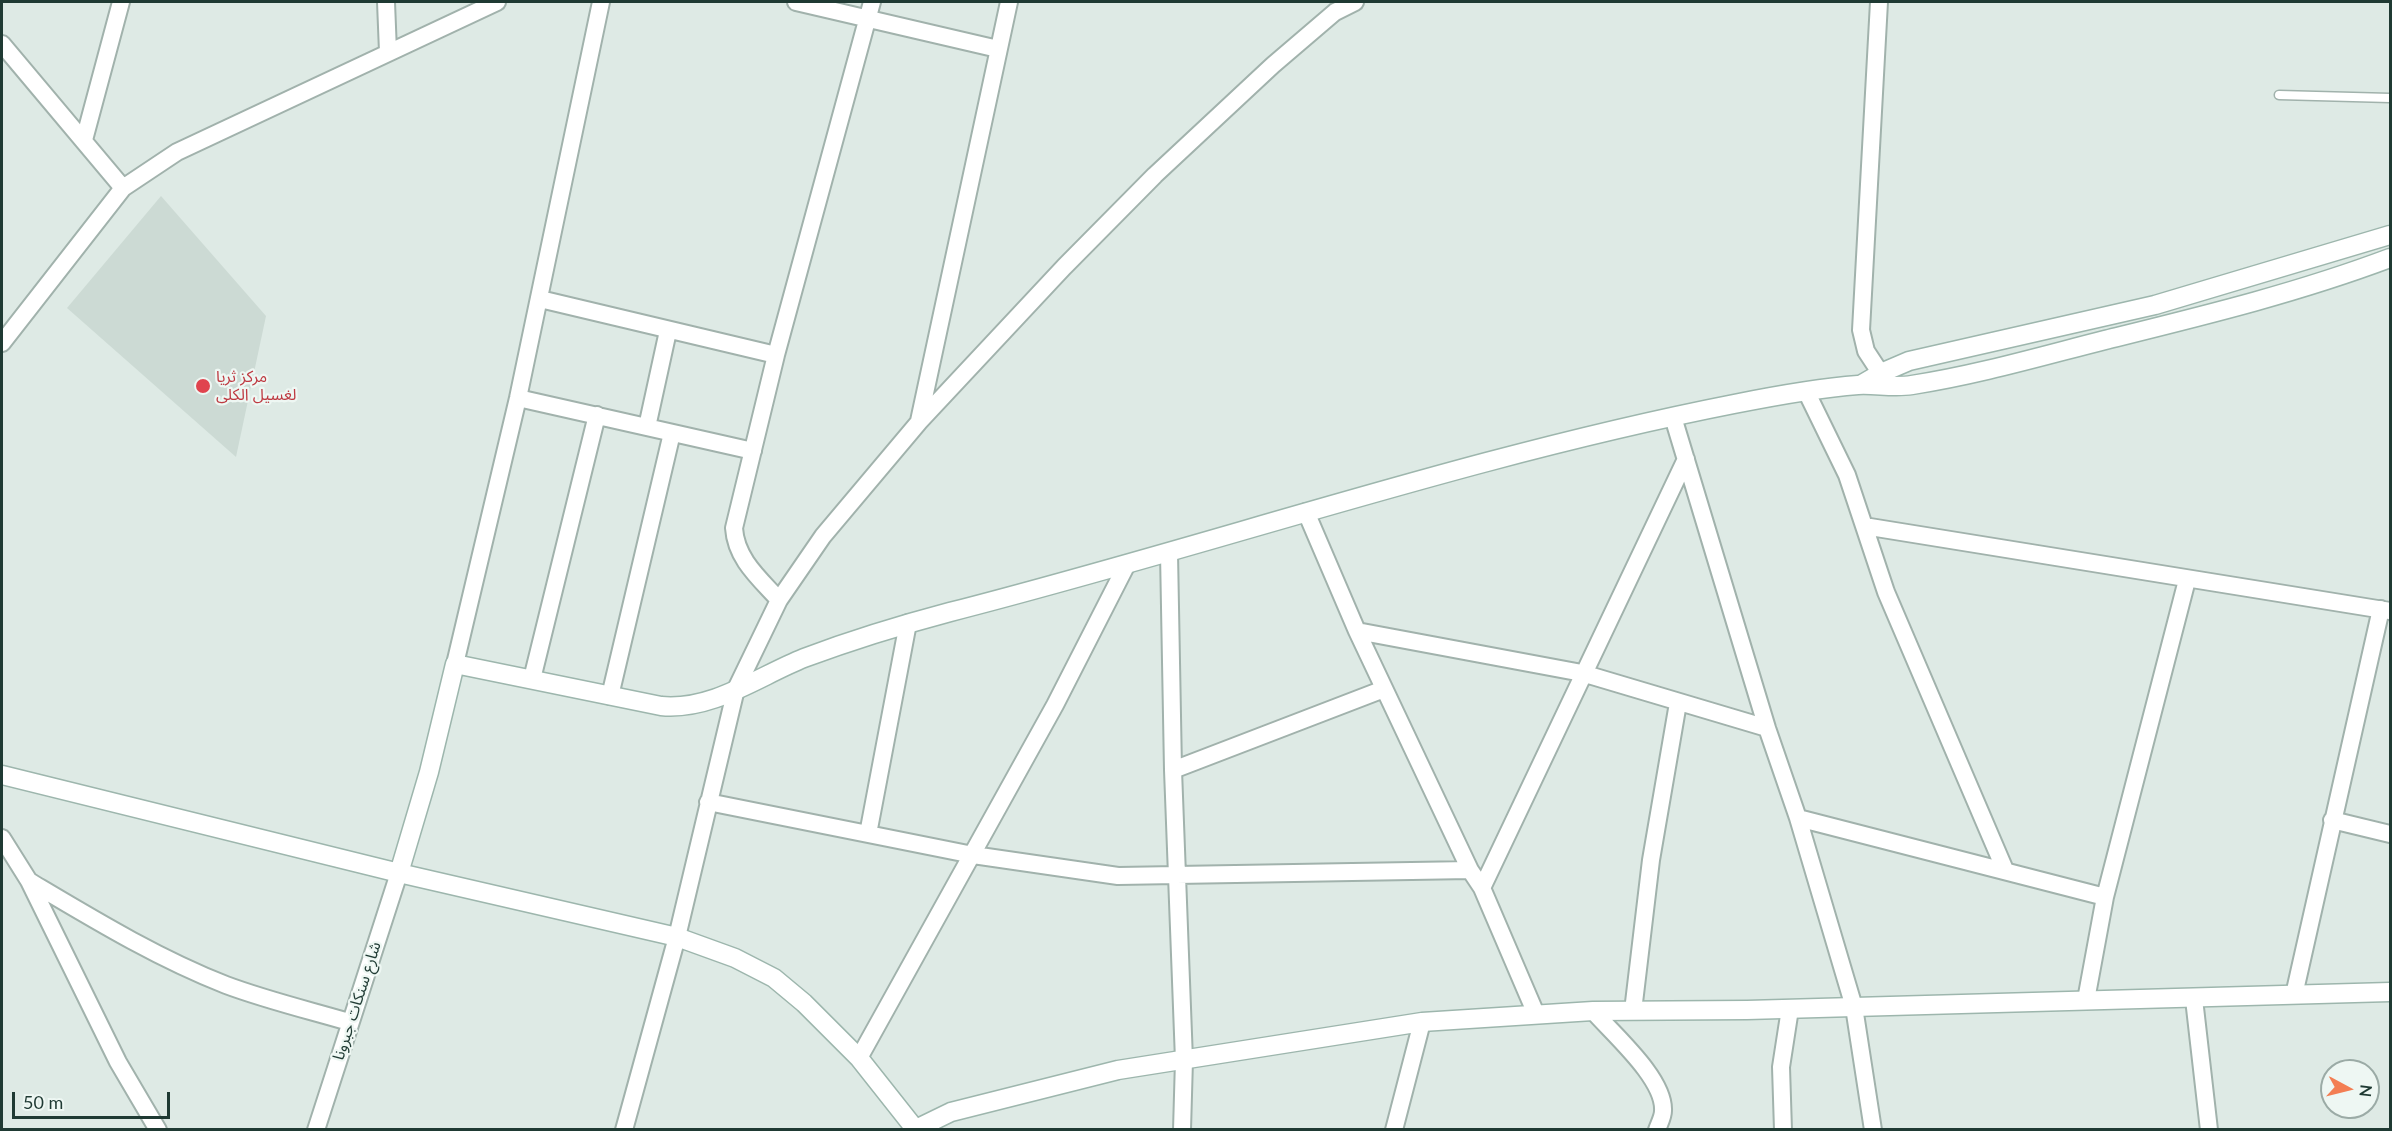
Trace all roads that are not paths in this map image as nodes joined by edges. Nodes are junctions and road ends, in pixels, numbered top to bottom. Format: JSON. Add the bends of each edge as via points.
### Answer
{"nodes":[{"id":1,"x":122,"y":2,"type":"edge"},
{"id":2,"x":386,"y":2,"type":"edge"},
{"id":3,"x":497,"y":2,"type":"edge"},
{"id":4,"x":601,"y":2,"type":"edge"},
{"id":5,"x":796,"y":2,"type":"edge"},
{"id":6,"x":872,"y":2,"type":"edge"},
{"id":7,"x":1009,"y":2,"type":"edge"},
{"id":8,"x":1355,"y":2,"type":"edge"},
{"id":9,"x":1879,"y":2,"type":"edge"},
{"id":10,"x":867,"y":18,"type":"junction"},
{"id":11,"x":2,"y":44,"type":"edge"},
{"id":12,"x":998,"y":49,"type":"junction"},
{"id":13,"x":388,"y":52,"type":"junction"},
{"id":14,"x":2279,"y":94,"type":"dead end"},
{"id":15,"x":2391,"y":98,"type":"edge"},
{"id":16,"x":84,"y":140,"type":"junction"},
{"id":17,"x":123,"y":188,"type":"junction"},
{"id":18,"x":2391,"y":235,"type":"edge"},
{"id":19,"x":2391,"y":258,"type":"edge"},
{"id":20,"x":540,"y":299,"type":"junction"},
{"id":21,"x":8,"y":324,"type":"edge"},
{"id":22,"x":668,"y":331,"type":"junction"},
{"id":23,"x":2,"y":343,"type":"edge"},
{"id":24,"x":776,"y":355,"type":"junction"},
{"id":25,"x":1885,"y":380,"type":"junction"},
{"id":26,"x":1807,"y":393,"type":"junction"},
{"id":27,"x":518,"y":398,"type":"junction"},
{"id":28,"x":597,"y":415,"type":"junction"},
{"id":29,"x":1673,"y":417,"type":"junction"},
{"id":30,"x":919,"y":422,"type":"junction"},
{"id":31,"x":647,"y":427,"type":"junction"},
{"id":32,"x":672,"y":433,"type":"junction"},
{"id":33,"x":753,"y":451,"type":"junction"},
{"id":34,"x":1686,"y":459,"type":"junction"},
{"id":35,"x":1306,"y":512,"type":"junction"},
{"id":36,"x":1864,"y":526,"type":"junction"},
{"id":37,"x":1169,"y":553,"type":"junction"},
{"id":38,"x":1126,"y":566,"type":"junction"},
{"id":39,"x":2187,"y":580,"type":"junction"},
{"id":40,"x":779,"y":600,"type":"junction"},
{"id":41,"x":2386,"y":610,"type":"edge"},
{"id":42,"x":908,"y":623,"type":"junction"},
{"id":43,"x":1358,"y":631,"type":"junction"},
{"id":44,"x":455,"y":663,"type":"junction"},
{"id":45,"x":1582,"y":673,"type":"junction"},
{"id":46,"x":532,"y":678,"type":"junction"},
{"id":47,"x":1384,"y":688,"type":"junction"},
{"id":48,"x":736,"y":689,"type":"junction"},
{"id":49,"x":610,"y":696,"type":"junction"},
{"id":50,"x":1678,"y":703,"type":"junction"},
{"id":51,"x":1767,"y":728,"type":"junction"},
{"id":52,"x":1173,"y":770,"type":"junction"},
{"id":53,"x":2,"y":775,"type":"edge"},
{"id":54,"x":708,"y":802,"type":"junction"},
{"id":55,"x":1798,"y":818,"type":"junction"},
{"id":56,"x":2332,"y":820,"type":"junction"},
{"id":57,"x":868,"y":834,"type":"junction"},
{"id":58,"x":2391,"y":834,"type":"edge"},
{"id":59,"x":2,"y":838,"type":"edge"},
{"id":60,"x":973,"y":855,"type":"junction"},
{"id":61,"x":1470,"y":870,"type":"junction"},
{"id":62,"x":2005,"y":870,"type":"junction"},
{"id":63,"x":399,"y":873,"type":"junction"},
{"id":64,"x":1176,"y":876,"type":"junction"},
{"id":65,"x":28,"y":881,"type":"junction"},
{"id":66,"x":1482,"y":888,"type":"junction"},
{"id":67,"x":2105,"y":897,"type":"junction"},
{"id":68,"x":677,"y":937,"type":"junction"},
{"id":69,"x":2391,"y":992,"type":"edge"},
{"id":70,"x":2294,"y":995,"type":"junction"},
{"id":71,"x":2194,"y":999,"type":"junction"},
{"id":72,"x":2086,"y":1000,"type":"junction"},
{"id":73,"x":1854,"y":1008,"type":"junction"},
{"id":74,"x":1790,"y":1009,"type":"junction"},
{"id":75,"x":1593,"y":1011,"type":"junction"},
{"id":76,"x":1633,"y":1011,"type":"junction"},
{"id":77,"x":1536,"y":1014,"type":"junction"},
{"id":78,"x":349,"y":1022,"type":"junction"},
{"id":79,"x":1422,"y":1022,"type":"junction"},
{"id":80,"x":859,"y":1058,"type":"junction"},
{"id":81,"x":1184,"y":1059,"type":"junction"},
{"id":82,"x":916,"y":1129,"type":"edge"},
{"id":83,"x":158,"y":1130,"type":"edge"},
{"id":84,"x":316,"y":1130,"type":"edge"},
{"id":85,"x":624,"y":1130,"type":"edge"},
{"id":86,"x":1182,"y":1130,"type":"edge"},
{"id":87,"x":1394,"y":1130,"type":"edge"},
{"id":88,"x":1657,"y":1130,"type":"edge"},
{"id":89,"x":1783,"y":1130,"type":"edge"},
{"id":90,"x":1873,"y":1130,"type":"edge"},
{"id":91,"x":2209,"y":1130,"type":"edge"}],
"edges":[{"from":1,"to":16,"type":"street"},
{"from":2,"to":13,"type":"street"},
{"from":3,"to":13,"type":"street"},
{"from":4,"to":20,"type":"street"},
{"from":5,"to":10,"type":"street"},
{"from":6,"to":10,"type":"street"},
{"from":7,"to":12,"type":"street"},
{"from":8,"to":30,"type":"street","via":[[1335,12],[1282,57],[1155,175],[987,346]]},
{"from":9,"to":25,"type":"street","via":[[1861,330],[1866,351]]},
{"from":10,"to":12,"type":"street"},
{"from":10,"to":24,"type":"street"},
{"from":11,"to":16,"type":"street"},
{"from":12,"to":30,"type":"street"},
{"from":13,"to":17,"type":"street","via":[[177,152]]},
{"from":14,"to":15,"type":"lane"},
{"from":16,"to":17,"type":"street"},
{"from":17,"to":21,"type":"street"},
{"from":18,"to":25,"type":"street","via":[[2156,305],[1909,361]]},
{"from":19,"to":25,"type":"street","via":[[2257,302],[1999,366]]},
{"from":20,"to":22,"type":"street"},
{"from":20,"to":27,"type":"street"},
{"from":21,"to":23,"type":"street"},
{"from":22,"to":24,"type":"street"},
{"from":22,"to":31,"type":"street"},
{"from":24,"to":33,"type":"street"},
{"from":25,"to":26,"type":"street"},
{"from":26,"to":29,"type":"street"},
{"from":26,"to":36,"type":"street","via":[[1847,475]]},
{"from":27,"to":28,"type":"street"},
{"from":27,"to":44,"type":"street"},
{"from":28,"to":31,"type":"street"},
{"from":28,"to":46,"type":"street"},
{"from":29,"to":34,"type":"street"},
{"from":29,"to":35,"type":"street"},
{"from":30,"to":40,"type":"street","via":[[823,536]]},
{"from":31,"to":32,"type":"street"},
{"from":32,"to":33,"type":"street"},
{"from":32,"to":49,"type":"street"},
{"from":33,"to":40,"type":"street","via":[[734,528],[735,544],[741,557]]},
{"from":34,"to":45,"type":"street"},
{"from":34,"to":51,"type":"street"},
{"from":35,"to":37,"type":"street"},
{"from":35,"to":43,"type":"street"},
{"from":36,"to":39,"type":"street"},
{"from":36,"to":62,"type":"street","via":[[1886,592]]},
{"from":37,"to":38,"type":"street"},
{"from":37,"to":52,"type":"street"},
{"from":38,"to":42,"type":"street"},
{"from":38,"to":60,"type":"street"},
{"from":39,"to":41,"type":"street"},
{"from":39,"to":67,"type":"street"},
{"from":40,"to":48,"type":"street"},
{"from":41,"to":56,"type":"street"},
{"from":42,"to":48,"type":"street","via":[[789,664]]},
{"from":42,"to":57,"type":"street"},
{"from":43,"to":45,"type":"street"},
{"from":43,"to":47,"type":"street"},
{"from":44,"to":46,"type":"street"},
{"from":44,"to":63,"type":"street"},
{"from":45,"to":50,"type":"street"},
{"from":45,"to":66,"type":"street"},
{"from":46,"to":49,"type":"street"},
{"from":47,"to":52,"type":"street"},
{"from":47,"to":61,"type":"street"},
{"from":48,"to":49,"type":"street","via":[[679,707]]},
{"from":48,"to":54,"type":"street"},
{"from":50,"to":51,"type":"street"},
{"from":50,"to":76,"type":"street","via":[[1652,860]]},
{"from":51,"to":55,"type":"street"},
{"from":52,"to":64,"type":"street"},
{"from":53,"to":63,"type":"street"},
{"from":54,"to":57,"type":"street"},
{"from":54,"to":68,"type":"street"},
{"from":55,"to":62,"type":"street"},
{"from":55,"to":73,"type":"street"},
{"from":56,"to":58,"type":"street"},
{"from":56,"to":70,"type":"street"},
{"from":57,"to":60,"type":"street"},
{"from":59,"to":65,"type":"street"},
{"from":60,"to":64,"type":"street","via":[[1118,876]]},
{"from":60,"to":80,"type":"street"},
{"from":61,"to":64,"type":"street"},
{"from":61,"to":66,"type":"street"},
{"from":62,"to":67,"type":"street"},
{"from":63,"to":68,"type":"street"},
{"from":63,"to":78,"type":"street","name":"شارع سنكات جبرونا"},
{"from":64,"to":81,"type":"street"},
{"from":65,"to":78,"type":"street","via":[[184,968],[229,986]]},
{"from":65,"to":83,"type":"street","via":[[118,1062]]},
{"from":66,"to":77,"type":"street"},
{"from":67,"to":72,"type":"street"},
{"from":68,"to":80,"type":"street","via":[[735,958],[774,978]]},
{"from":68,"to":85,"type":"street"},
{"from":69,"to":70,"type":"street"},
{"from":70,"to":71,"type":"street"},
{"from":71,"to":72,"type":"street"},
{"from":71,"to":91,"type":"street"},
{"from":72,"to":73,"type":"street"},
{"from":73,"to":74,"type":"street"},
{"from":73,"to":90,"type":"street"},
{"from":74,"to":76,"type":"street"},
{"from":74,"to":89,"type":"street","via":[[1781,1067]]},
{"from":75,"to":76,"type":"street"},
{"from":75,"to":77,"type":"street"},
{"from":75,"to":88,"type":"street","via":[[1653,1079],[1663,1113]]},
{"from":77,"to":79,"type":"street"},
{"from":78,"to":84,"type":"street","name":"شارع سنكات جبرونا"},
{"from":79,"to":81,"type":"street"},
{"from":79,"to":87,"type":"street"},
{"from":80,"to":82,"type":"street"},
{"from":81,"to":82,"type":"street","via":[[1118,1070],[951,1112]]},
{"from":81,"to":86,"type":"street"}]}
